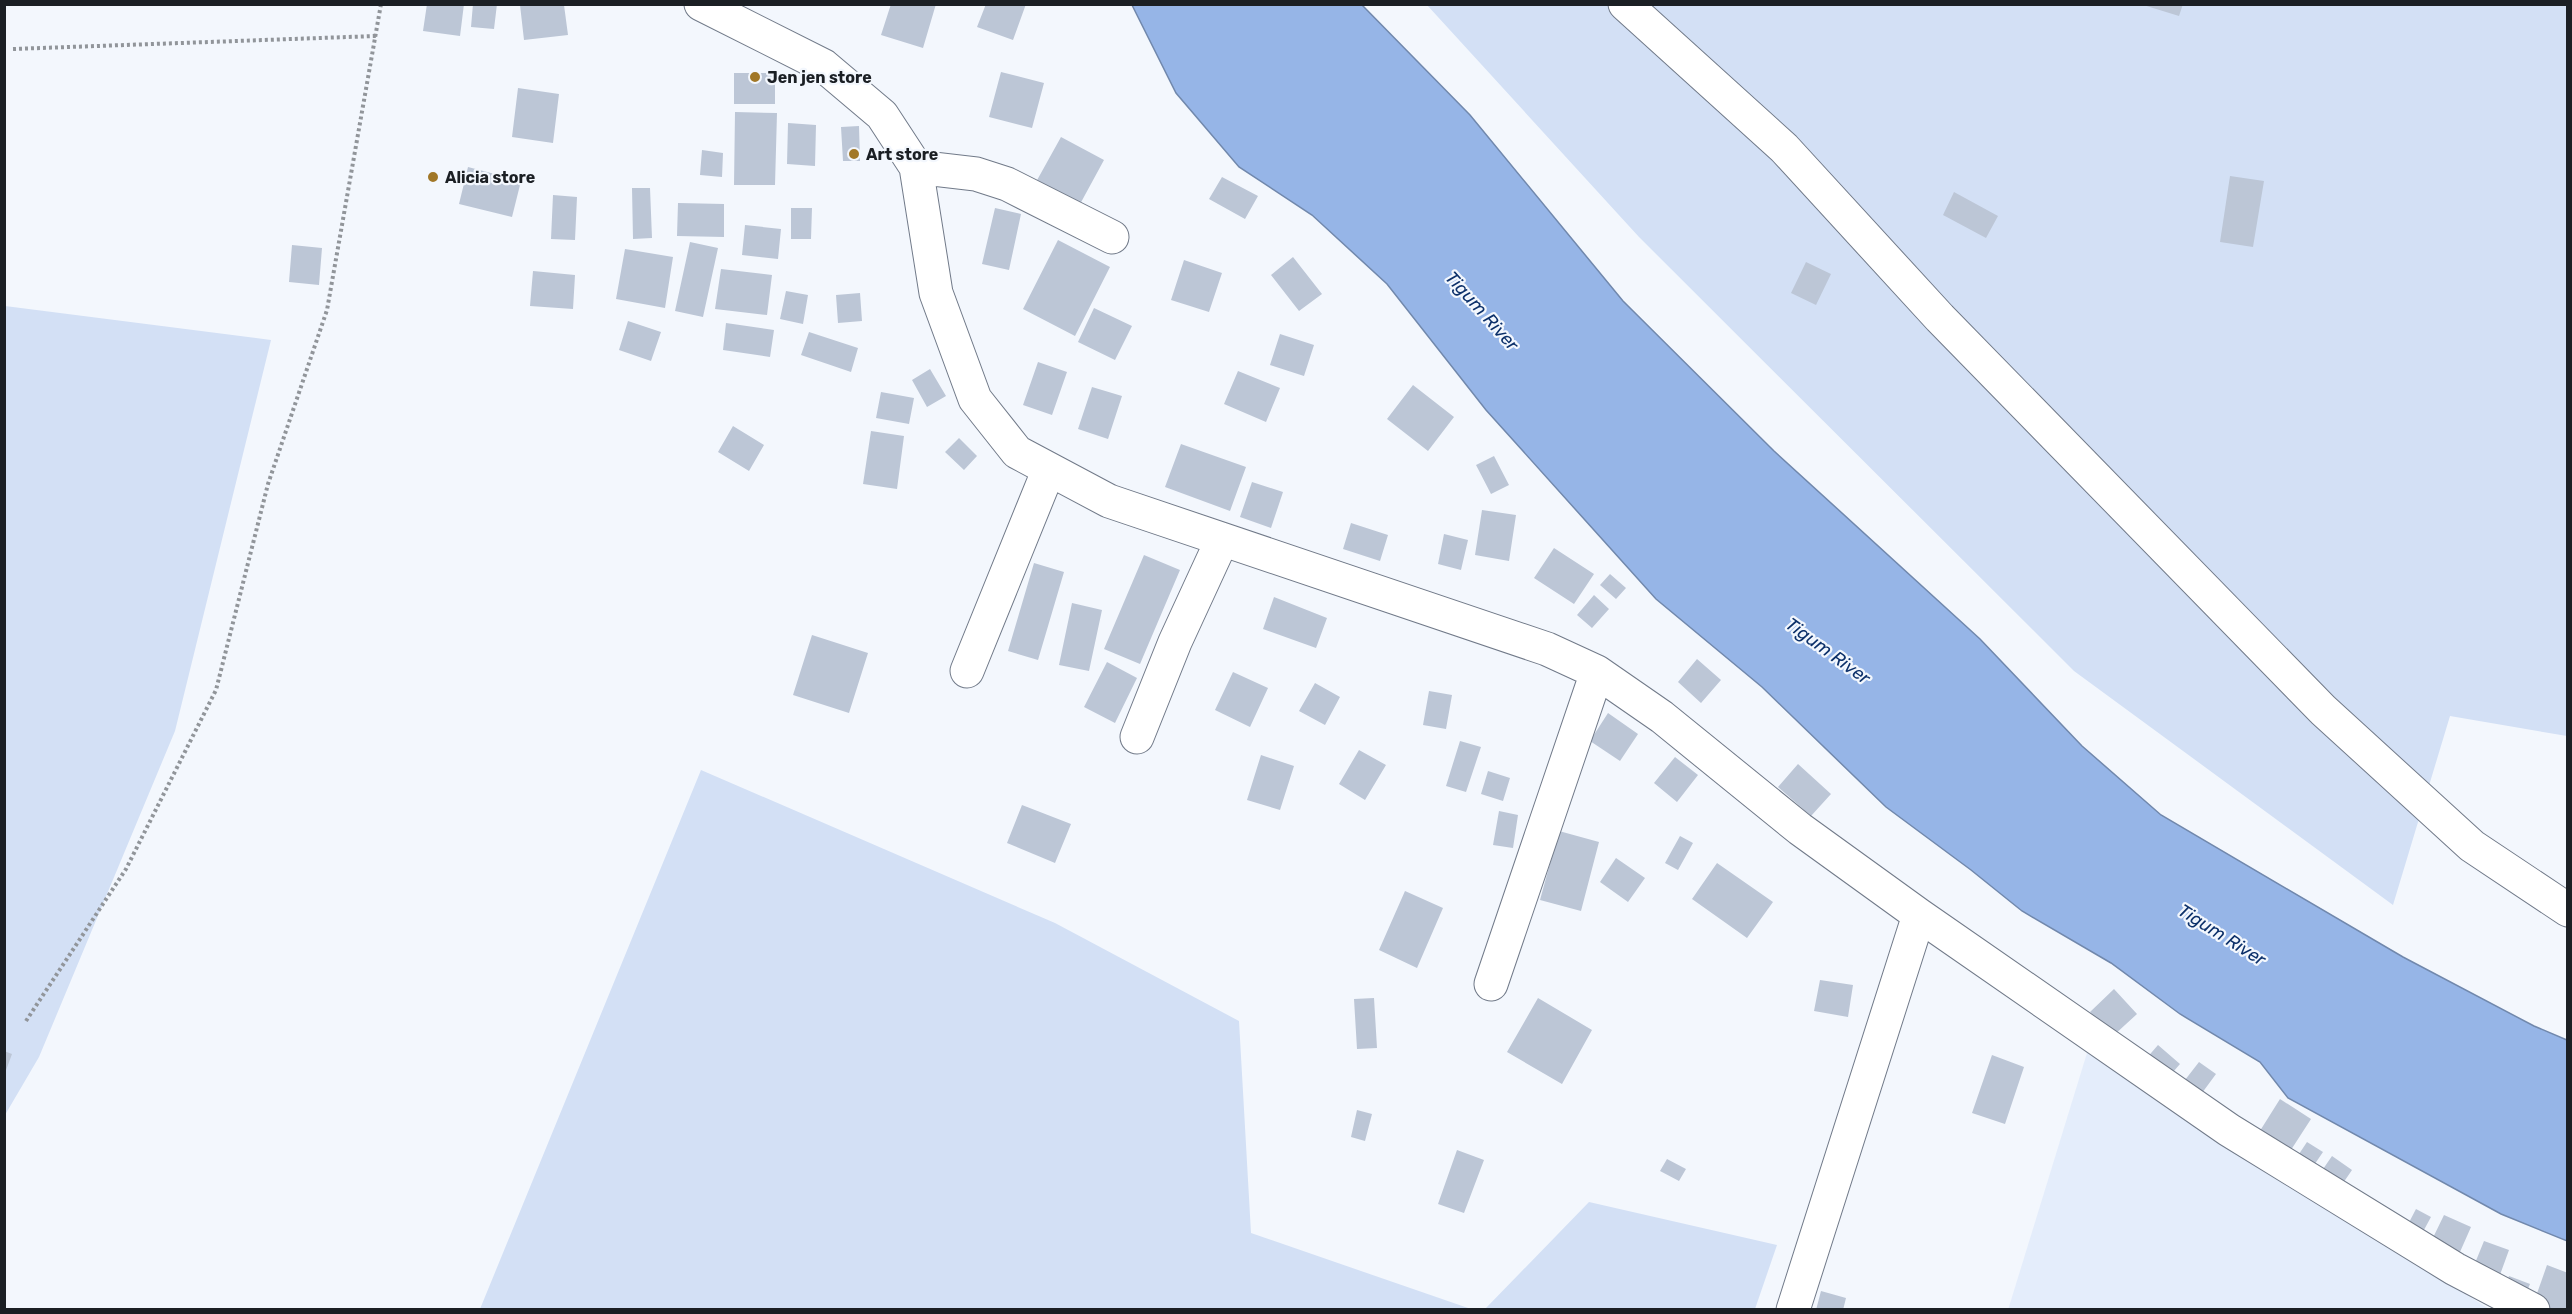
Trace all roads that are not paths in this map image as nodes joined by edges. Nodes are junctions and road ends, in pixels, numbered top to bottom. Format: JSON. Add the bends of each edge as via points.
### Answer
{"nodes":[{"id":1,"x":701,"y":4,"type":"edge"},
{"id":2,"x":1625,"y":4,"type":"edge"},
{"id":3,"x":916,"y":167,"type":"junction"},
{"id":4,"x":1112,"y":237,"type":"dead end"},
{"id":5,"x":1049,"y":469,"type":"junction"},
{"id":6,"x":1222,"y":540,"type":"junction"},
{"id":7,"x":967,"y":670,"type":"dead end"},
{"id":8,"x":1597,"y":672,"type":"junction"},
{"id":9,"x":1137,"y":737,"type":"dead end"},
{"id":10,"x":2568,"y":910,"type":"edge"},
{"id":11,"x":1919,"y":915,"type":"junction"},
{"id":12,"x":1491,"y":984,"type":"dead end"},
{"id":13,"x":1794,"y":1310,"type":"edge"},
{"id":14,"x":2533,"y":1310,"type":"edge"}],
"edges":[{"from":1,"to":3,"type":"street","via":[[824,66],[882,115]]},
{"from":2,"to":10,"type":"street","via":[[1784,148],[1940,318],[2323,710],[2472,846]]},
{"from":3,"to":4,"type":"street","via":[[976,174],[1007,184]]},
{"from":3,"to":5,"type":"street","via":[[936,293],[975,399],[1017,452]]},
{"from":5,"to":6,"type":"street","via":[[1109,501]]},
{"from":5,"to":7,"type":"street"},
{"from":6,"to":8,"type":"street","via":[[1547,649]]},
{"from":6,"to":9,"type":"street"},
{"from":8,"to":11,"type":"street","via":[[1662,717],[1800,829]]},
{"from":8,"to":12,"type":"street"},
{"from":11,"to":13,"type":"street"},
{"from":11,"to":14,"type":"street","via":[[2229,1130],[2455,1269]]}]}
